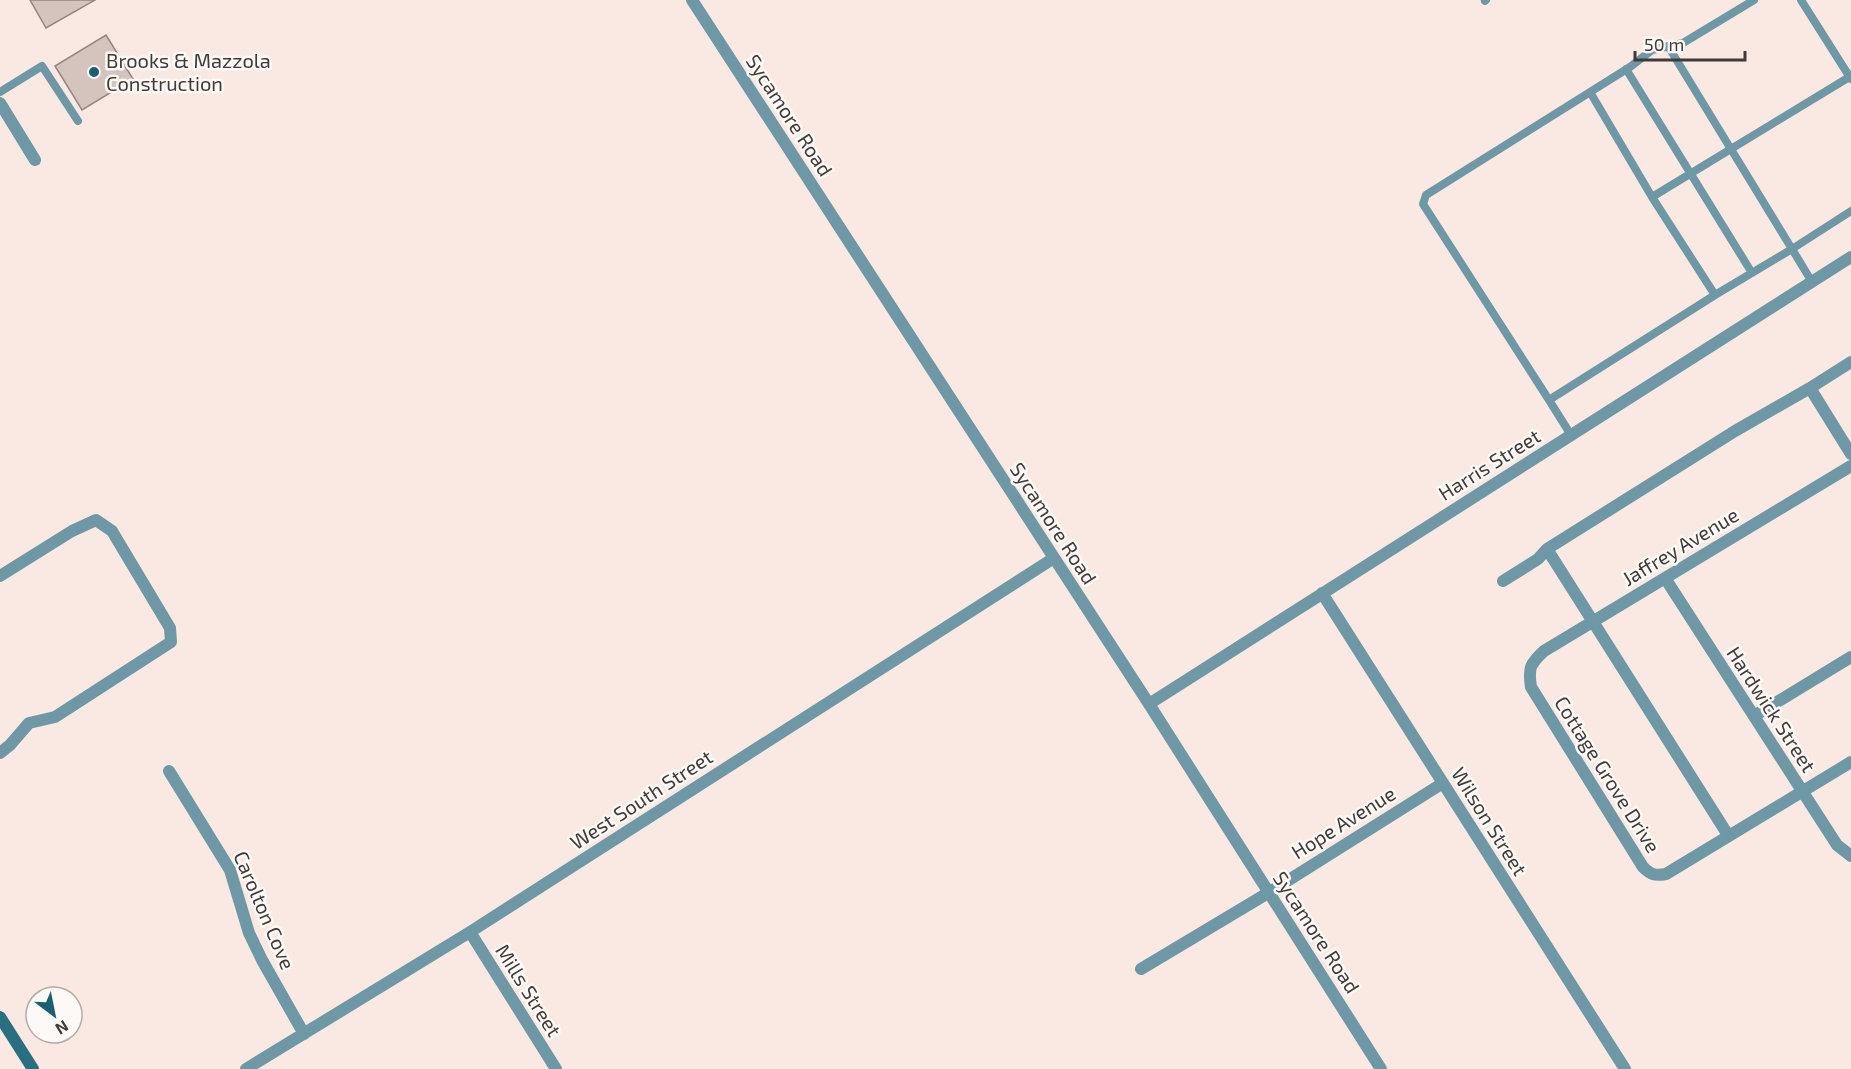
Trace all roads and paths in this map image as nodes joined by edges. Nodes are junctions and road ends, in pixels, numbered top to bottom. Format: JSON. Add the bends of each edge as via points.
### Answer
{"nodes":[{"id":1,"x":692,"y":0,"type":"edge"},
{"id":2,"x":1754,"y":0,"type":"edge"},
{"id":3,"x":1801,"y":0,"type":"edge"},
{"id":4,"x":1668,"y":46,"type":"junction"},
{"id":5,"x":1626,"y":69,"type":"junction"},
{"id":6,"x":1850,"y":77,"type":"edge"},
{"id":7,"x":0,"y":92,"type":"edge"},
{"id":8,"x":1590,"y":92,"type":"junction"},
{"id":9,"x":0,"y":103,"type":"edge"},
{"id":10,"x":78,"y":121,"type":"dead end"},
{"id":11,"x":1730,"y":149,"type":"junction"},
{"id":12,"x":35,"y":160,"type":"dead end"},
{"id":13,"x":1691,"y":173,"type":"junction"},
{"id":14,"x":1652,"y":197,"type":"junction"},
{"id":15,"x":1851,"y":211,"type":"edge"},
{"id":16,"x":1792,"y":249,"type":"junction"},
{"id":17,"x":1851,"y":257,"type":"edge"},
{"id":18,"x":1752,"y":273,"type":"junction"},
{"id":19,"x":1812,"y":282,"type":"junction"},
{"id":20,"x":1715,"y":295,"type":"junction"},
{"id":21,"x":1851,"y":362,"type":"edge"},
{"id":22,"x":1810,"y":388,"type":"junction"},
{"id":23,"x":1549,"y":400,"type":"junction"},
{"id":24,"x":1571,"y":435,"type":"junction"},
{"id":25,"x":1851,"y":454,"type":"edge"},
{"id":26,"x":1851,"y":466,"type":"edge"},
{"id":27,"x":1547,"y":549,"type":"junction"},
{"id":28,"x":1054,"y":558,"type":"junction"},
{"id":29,"x":0,"y":576,"type":"edge"},
{"id":30,"x":1665,"y":578,"type":"junction"},
{"id":31,"x":1503,"y":581,"type":"dead end"},
{"id":32,"x":1322,"y":593,"type":"junction"},
{"id":33,"x":1593,"y":622,"type":"junction"},
{"id":34,"x":1851,"y":657,"type":"edge"},
{"id":35,"x":1532,"y":663,"type":"joint"},
{"id":36,"x":1149,"y":704,"type":"junction"},
{"id":37,"x":1754,"y":716,"type":"junction"},
{"id":38,"x":0,"y":753,"type":"edge"},
{"id":39,"x":1851,"y":762,"type":"edge"},
{"id":40,"x":169,"y":771,"type":"dead end"},
{"id":41,"x":1443,"y":783,"type":"junction"},
{"id":42,"x":1803,"y":792,"type":"junction"},
{"id":43,"x":1728,"y":836,"type":"junction"},
{"id":44,"x":1851,"y":856,"type":"edge"},
{"id":45,"x":1268,"y":893,"type":"junction"},
{"id":46,"x":470,"y":932,"type":"junction"},
{"id":47,"x":1141,"y":969,"type":"dead end"},
{"id":48,"x":0,"y":1017,"type":"edge"},
{"id":49,"x":304,"y":1034,"type":"junction"},
{"id":50,"x":33,"y":1069,"type":"edge"},
{"id":51,"x":246,"y":1069,"type":"edge"},
{"id":52,"x":556,"y":1069,"type":"edge"},
{"id":53,"x":1381,"y":1069,"type":"edge"},
{"id":54,"x":1625,"y":1069,"type":"edge"}],
"edges":[{"from":1,"to":28,"type":"street","name":"Sycamore Road"},
{"from":2,"to":4,"type":"lane","via":[[1683,43]]},
{"from":3,"to":6,"type":"lane"},
{"from":4,"to":5,"type":"lane","via":[[1652,50]]},
{"from":4,"to":11,"type":"lane"},
{"from":5,"to":8,"type":"lane"},
{"from":5,"to":13,"type":"lane"},
{"from":6,"to":11,"type":"lane"},
{"from":7,"to":10,"type":"lane","via":[[42,66]]},
{"from":8,"to":14,"type":"lane"},
{"from":8,"to":23,"type":"lane","via":[[1426,195],[1423,204]]},
{"from":9,"to":12,"type":"street"},
{"from":11,"to":13,"type":"lane"},
{"from":11,"to":16,"type":"lane"},
{"from":13,"to":14,"type":"lane"},
{"from":13,"to":18,"type":"lane"},
{"from":14,"to":20,"type":"lane"},
{"from":15,"to":16,"type":"lane"},
{"from":16,"to":18,"type":"lane"},
{"from":16,"to":19,"type":"lane"},
{"from":17,"to":19,"type":"street","name":"Harris Street"},
{"from":18,"to":20,"type":"lane"},
{"from":19,"to":24,"type":"street","name":"Harris Street"},
{"from":20,"to":23,"type":"lane"},
{"from":21,"to":22,"type":"street"},
{"from":22,"to":25,"type":"street"},
{"from":22,"to":27,"type":"street"},
{"from":23,"to":24,"type":"lane"},
{"from":24,"to":32,"type":"street","name":"Harris Street"},
{"from":26,"to":30,"type":"street","name":"Jaffrey Avenue"},
{"from":27,"to":31,"type":"street"},
{"from":27,"to":33,"type":"street"},
{"from":28,"to":36,"type":"street","name":"Sycamore Road"},
{"from":28,"to":46,"type":"street","name":"West South Street"},
{"from":29,"to":38,"type":"street","via":[[96,520],[111,531],[139,576],[170,628],[171,642],[55,717],[29,723]]},
{"from":30,"to":33,"type":"street","name":"Jaffrey Avenue"},
{"from":30,"to":37,"type":"street","name":"Hardwick Street"},
{"from":32,"to":36,"type":"street","name":"Harris Street"},
{"from":32,"to":41,"type":"street","name":"Wilson Street"},
{"from":33,"to":35,"type":"street","name":"Jaffrey Avenue","via":[[1544,651]]},
{"from":33,"to":43,"type":"street"},
{"from":34,"to":37,"type":"street"},
{"from":35,"to":43,"type":"street","name":"Cottage Grove Drive","via":[[1531,687],[1650,874],[1666,874]]},
{"from":36,"to":45,"type":"street","name":"Sycamore Road"},
{"from":37,"to":42,"type":"street","name":"Hardwick Street"},
{"from":39,"to":42,"type":"street","name":"Cottage Grove Drive"},
{"from":40,"to":49,"type":"street","name":"Carolton Cove","via":[[230,870],[249,933]]},
{"from":41,"to":45,"type":"street","name":"Hope Avenue"},
{"from":41,"to":54,"type":"street","name":"Wilson Street"},
{"from":42,"to":43,"type":"street","name":"Cottage Grove Drive"},
{"from":42,"to":44,"type":"street","name":"Hardwick Street","via":[[1837,845]]},
{"from":45,"to":47,"type":"street","name":"Hope Avenue"},
{"from":45,"to":53,"type":"street","name":"Sycamore Road"},
{"from":46,"to":49,"type":"street","name":"West South Street"},
{"from":46,"to":52,"type":"street","name":"Mills Street"},
{"from":48,"to":50,"type":"street"},
{"from":49,"to":51,"type":"street","name":"West South Street"}]}
